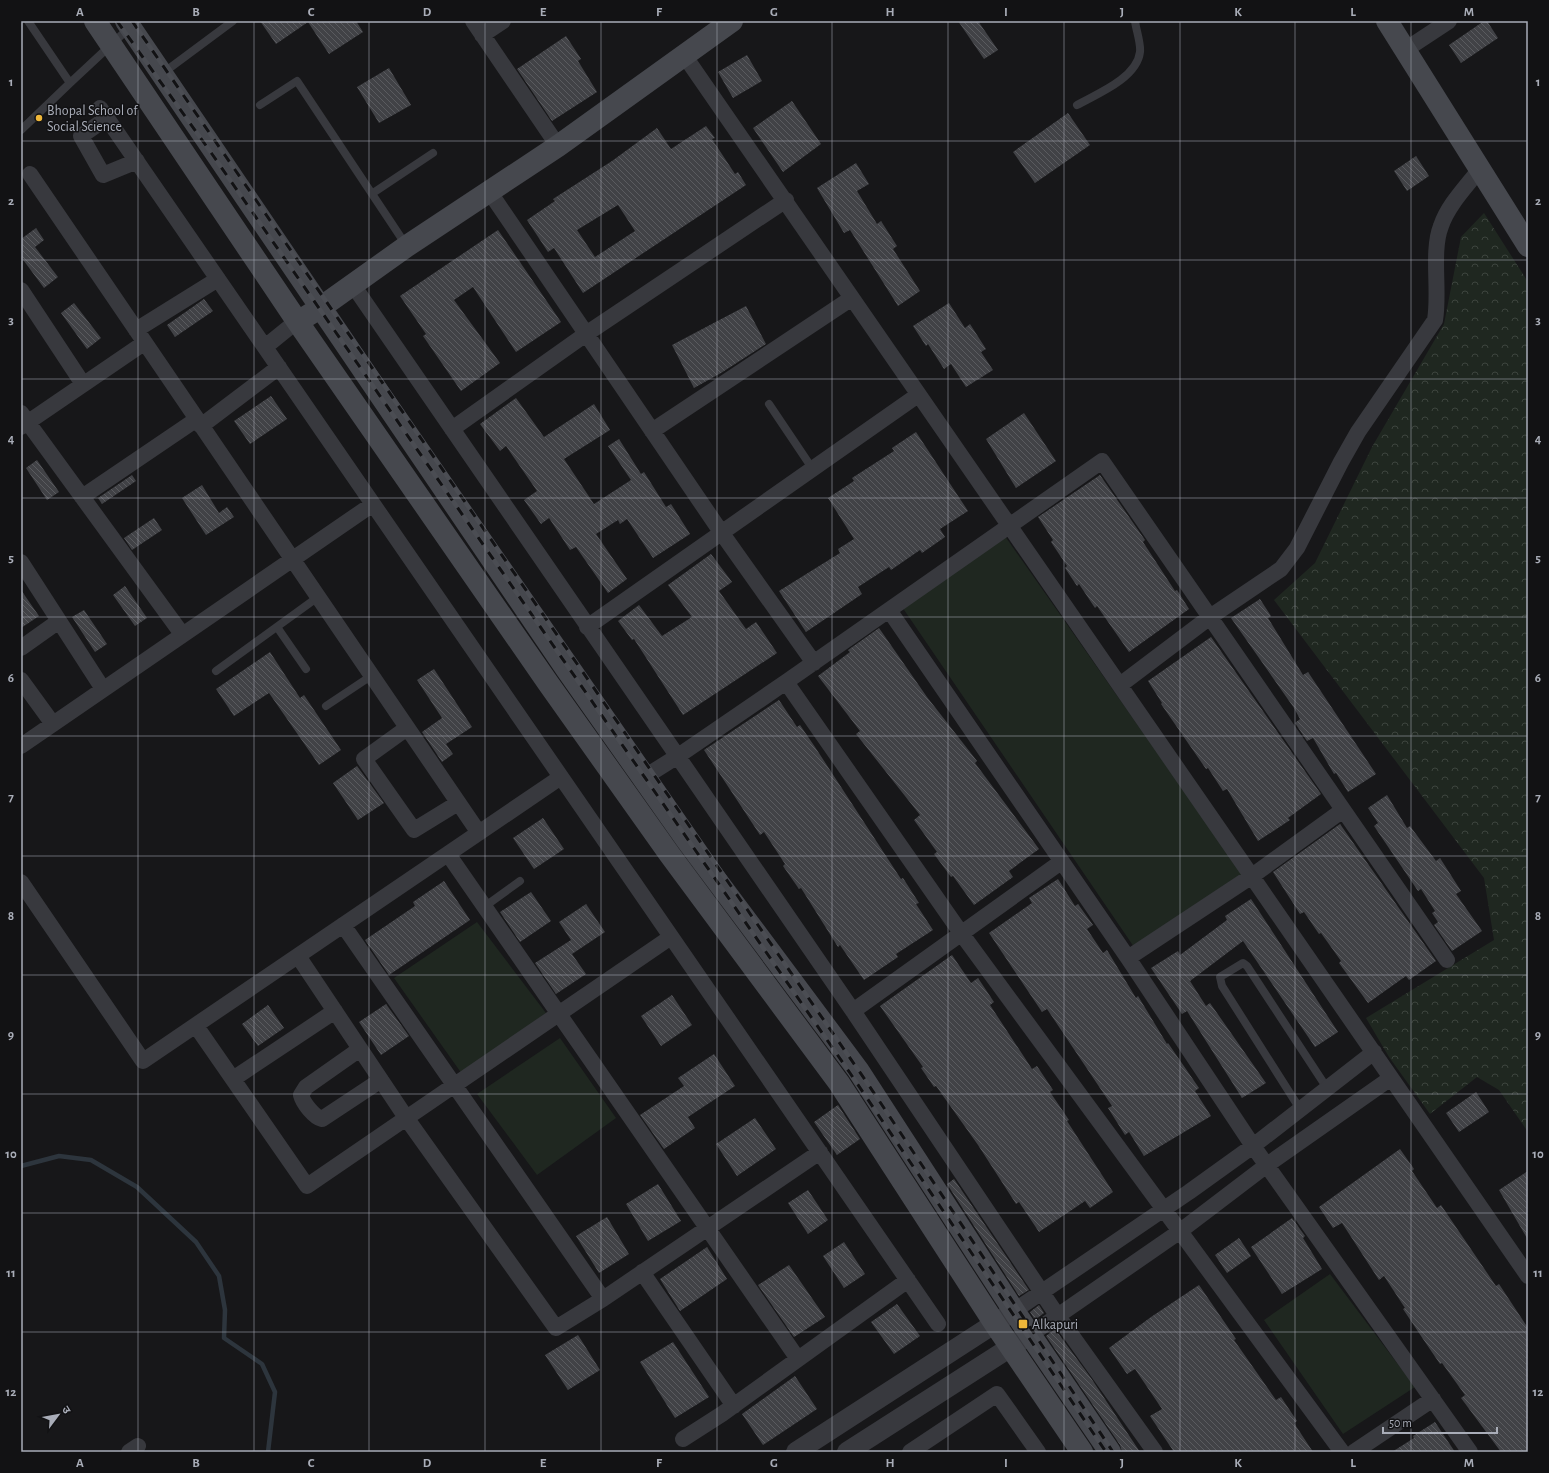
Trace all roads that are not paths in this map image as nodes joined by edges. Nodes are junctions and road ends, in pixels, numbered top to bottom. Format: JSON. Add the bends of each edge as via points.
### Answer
{"nodes":[{"id":1,"x":28,"y":21,"type":"edge"},
{"id":2,"x":95,"y":21,"type":"edge"},
{"id":3,"x":233,"y":21,"type":"edge"},
{"id":4,"x":473,"y":21,"type":"edge"},
{"id":5,"x":503,"y":21,"type":"edge"},
{"id":6,"x":1135,"y":21,"type":"edge"},
{"id":7,"x":1387,"y":21,"type":"edge"},
{"id":8,"x":1449,"y":21,"type":"edge"},
{"id":9,"x":729,"y":23,"type":"edge"},
{"id":10,"x":128,"y":24,"type":"edge"},
{"id":11,"x":482,"y":35,"type":"junction"},
{"id":12,"x":110,"y":44,"type":"junction"},
{"id":13,"x":1405,"y":50,"type":"junction"},
{"id":14,"x":684,"y":55,"type":"junction"},
{"id":15,"x":161,"y":74,"type":"junction"},
{"id":16,"x":70,"y":83,"type":"junction"},
{"id":17,"x":260,"y":105,"type":"dead end"},
{"id":18,"x":1078,"y":105,"type":"dead end"},
{"id":19,"x":21,"y":130,"type":"edge"},
{"id":20,"x":558,"y":146,"type":"junction"},
{"id":21,"x":433,"y":153,"type":"dead end"},
{"id":22,"x":136,"y":160,"type":"junction"},
{"id":23,"x":1479,"y":170,"type":"junction"},
{"id":24,"x":30,"y":174,"type":"dead end"},
{"id":25,"x":489,"y":191,"type":"junction"},
{"id":26,"x":373,"y":193,"type":"junction"},
{"id":27,"x":786,"y":200,"type":"junction"},
{"id":28,"x":407,"y":246,"type":"junction"},
{"id":29,"x":1528,"y":246,"type":"edge"},
{"id":30,"x":218,"y":278,"type":"junction"},
{"id":31,"x":353,"y":285,"type":"junction"},
{"id":32,"x":21,"y":290,"type":"edge"},
{"id":33,"x":852,"y":298,"type":"junction"},
{"id":34,"x":320,"y":308,"type":"junction"},
{"id":35,"x":297,"y":321,"type":"junction"},
{"id":36,"x":586,"y":334,"type":"junction"},
{"id":37,"x":140,"y":336,"type":"junction"},
{"id":38,"x":265,"y":347,"type":"junction"},
{"id":39,"x":279,"y":367,"type":"junction"},
{"id":40,"x":83,"y":384,"type":"junction"},
{"id":41,"x":918,"y":395,"type":"junction"},
{"id":42,"x":769,"y":404,"type":"dead end"},
{"id":43,"x":23,"y":421,"type":"edge"},
{"id":44,"x":199,"y":422,"type":"junction"},
{"id":45,"x":452,"y":429,"type":"junction"},
{"id":46,"x":652,"y":431,"type":"junction"},
{"id":47,"x":812,"y":468,"type":"junction"},
{"id":48,"x":82,"y":496,"type":"junction"},
{"id":49,"x":373,"y":504,"type":"junction"},
{"id":50,"x":1010,"y":526,"type":"junction"},
{"id":51,"x":721,"y":532,"type":"junction"},
{"id":52,"x":292,"y":559,"type":"junction"},
{"id":53,"x":21,"y":562,"type":"edge"},
{"id":54,"x":318,"y":597,"type":"junction"},
{"id":55,"x":889,"y":610,"type":"junction"},
{"id":56,"x":1210,"y":617,"type":"junction"},
{"id":57,"x":59,"y":621,"type":"junction"},
{"id":58,"x":277,"y":627,"type":"junction"},
{"id":59,"x":587,"y":627,"type":"junction"},
{"id":60,"x":182,"y":634,"type":"junction"},
{"id":61,"x":21,"y":648,"type":"edge"},
{"id":62,"x":814,"y":663,"type":"junction"},
{"id":63,"x":306,"y":669,"type":"dead end"},
{"id":64,"x":216,"y":670,"type":"dead end"},
{"id":65,"x":371,"y":676,"type":"junction"},
{"id":66,"x":21,"y":680,"type":"edge"},
{"id":67,"x":786,"y":682,"type":"junction"},
{"id":68,"x":1120,"y":684,"type":"junction"},
{"id":69,"x":103,"y":689,"type":"junction"},
{"id":70,"x":326,"y":706,"type":"dead end"},
{"id":71,"x":53,"y":724,"type":"junction"},
{"id":72,"x":407,"y":728,"type":"junction"},
{"id":73,"x":21,"y":746,"type":"edge"},
{"id":74,"x":678,"y":756,"type":"junction"},
{"id":75,"x":561,"y":777,"type":"junction"},
{"id":76,"x":643,"y":778,"type":"junction"},
{"id":77,"x":458,"y":803,"type":"junction"},
{"id":78,"x":1343,"y":810,"type":"junction"},
{"id":79,"x":479,"y":833,"type":"junction"},
{"id":80,"x":448,"y":854,"type":"junction"},
{"id":81,"x":1061,"y":862,"type":"junction"},
{"id":82,"x":1252,"y":876,"type":"junction"},
{"id":83,"x":520,"y":881,"type":"dead end"},
{"id":84,"x":21,"y":882,"type":"edge"},
{"id":85,"x":484,"y":907,"type":"junction"},
{"id":86,"x":343,"y":925,"type":"junction"},
{"id":87,"x":961,"y":933,"type":"junction"},
{"id":88,"x":672,"y":937,"type":"junction"},
{"id":89,"x":298,"y":956,"type":"junction"},
{"id":90,"x":1128,"y":958,"type":"junction"},
{"id":91,"x":1447,"y":960,"type":"dead end"},
{"id":92,"x":335,"y":1011,"type":"junction"},
{"id":93,"x":853,"y":1011,"type":"junction"},
{"id":94,"x":559,"y":1015,"type":"junction"},
{"id":95,"x":196,"y":1026,"type":"junction"},
{"id":96,"x":360,"y":1049,"type":"junction"},
{"id":97,"x":1374,"y":1052,"type":"junction"},
{"id":98,"x":1391,"y":1078,"type":"junction"},
{"id":99,"x":233,"y":1079,"type":"junction"},
{"id":100,"x":381,"y":1080,"type":"junction"},
{"id":101,"x":455,"y":1086,"type":"junction"},
{"id":102,"x":1327,"y":1088,"type":"junction"},
{"id":103,"x":1300,"y":1110,"type":"junction"},
{"id":104,"x":407,"y":1119,"type":"junction"},
{"id":105,"x":1253,"y":1146,"type":"junction"},
{"id":106,"x":820,"y":1152,"type":"junction"},
{"id":107,"x":1267,"y":1165,"type":"junction"},
{"id":108,"x":1163,"y":1209,"type":"junction"},
{"id":109,"x":707,"y":1228,"type":"junction"},
{"id":110,"x":1179,"y":1232,"type":"junction"},
{"id":111,"x":642,"y":1272,"type":"junction"},
{"id":112,"x":1528,"y":1276,"type":"edge"},
{"id":113,"x":908,"y":1280,"type":"junction"},
{"id":114,"x":1042,"y":1292,"type":"junction"},
{"id":115,"x":603,"y":1298,"type":"junction"},
{"id":116,"x":1014,"y":1311,"type":"junction"},
{"id":117,"x":1057,"y":1315,"type":"junction"},
{"id":118,"x":938,"y":1324,"type":"dead end"},
{"id":119,"x":995,"y":1324,"type":"junction"},
{"id":120,"x":1030,"y":1335,"type":"junction"},
{"id":121,"x":1011,"y":1348,"type":"junction"},
{"id":122,"x":798,"y":1359,"type":"junction"},
{"id":123,"x":1433,"y":1399,"type":"junction"},
{"id":124,"x":734,"y":1406,"type":"junction"},
{"id":125,"x":683,"y":1439,"type":"dead end"},
{"id":126,"x":796,"y":1452,"type":"edge"},
{"id":127,"x":847,"y":1452,"type":"edge"},
{"id":128,"x":910,"y":1452,"type":"edge"},
{"id":129,"x":1038,"y":1452,"type":"edge"},
{"id":130,"x":1082,"y":1452,"type":"edge"},
{"id":131,"x":1110,"y":1452,"type":"edge"},
{"id":132,"x":1155,"y":1452,"type":"edge"},
{"id":133,"x":1342,"y":1452,"type":"edge"},
{"id":134,"x":1354,"y":1452,"type":"edge"},
{"id":135,"x":1470,"y":1452,"type":"edge"}],
"edges":[{"from":1,"to":16,"type":"lane"},
{"from":2,"to":12,"type":"main road"},
{"from":3,"to":15,"type":"lane"},
{"from":4,"to":11,"type":"street"},
{"from":5,"to":11,"type":"street"},
{"from":6,"to":18,"type":"lane","via":[[1140,52],[1134,67],[1123,79]]},
{"from":7,"to":13,"type":"main road"},
{"from":8,"to":13,"type":"street"},
{"from":9,"to":14,"type":"main road"},
{"from":10,"to":12,"type":"lane"},
{"from":10,"to":15,"type":"main road"},
{"from":11,"to":20,"type":"street"},
{"from":12,"to":16,"type":"lane"},
{"from":12,"to":35,"type":"main road"},
{"from":13,"to":23,"type":"main road"},
{"from":14,"to":20,"type":"main road"},
{"from":14,"to":27,"type":"street"},
{"from":15,"to":34,"type":"main road"},
{"from":16,"to":19,"type":"lane"},
{"from":17,"to":26,"type":"lane","via":[[297,81]]},
{"from":20,"to":25,"type":"main road"},
{"from":21,"to":26,"type":"lane"},
{"from":22,"to":22,"type":"street","via":[[104,113],[81,136],[103,175]]},
{"from":22,"to":30,"type":"street"},
{"from":23,"to":29,"type":"main road"},
{"from":23,"to":56,"type":"street","via":[[1450,208],[1440,226],[1437,248],[1437,309],[1434,320],[1351,444],[1297,548],[1281,569]]},
{"from":24,"to":37,"type":"street"},
{"from":25,"to":28,"type":"main road"},
{"from":25,"to":36,"type":"street"},
{"from":26,"to":28,"type":"lane"},
{"from":27,"to":33,"type":"street"},
{"from":27,"to":36,"type":"street"},
{"from":28,"to":31,"type":"main road"},
{"from":30,"to":37,"type":"street"},
{"from":30,"to":38,"type":"street"},
{"from":31,"to":34,"type":"main road"},
{"from":31,"to":45,"type":"street"},
{"from":32,"to":40,"type":"street"},
{"from":33,"to":41,"type":"street"},
{"from":33,"to":46,"type":"street"},
{"from":34,"to":35,"type":"main road"},
{"from":34,"to":76,"type":"main road"},
{"from":35,"to":38,"type":"street"},
{"from":35,"to":119,"type":"main road","via":[[670,855],[839,1083]]},
{"from":36,"to":45,"type":"street"},
{"from":36,"to":46,"type":"street"},
{"from":37,"to":40,"type":"street"},
{"from":37,"to":44,"type":"street"},
{"from":38,"to":39,"type":"street"},
{"from":39,"to":44,"type":"street"},
{"from":39,"to":49,"type":"street"},
{"from":40,"to":43,"type":"street"},
{"from":41,"to":47,"type":"street"},
{"from":41,"to":50,"type":"street"},
{"from":42,"to":47,"type":"lane"},
{"from":43,"to":48,"type":"street"},
{"from":44,"to":48,"type":"street"},
{"from":44,"to":52,"type":"street"},
{"from":45,"to":59,"type":"street"},
{"from":46,"to":51,"type":"street"},
{"from":47,"to":51,"type":"street"},
{"from":48,"to":60,"type":"street"},
{"from":49,"to":52,"type":"street"},
{"from":49,"to":75,"type":"street"},
{"from":50,"to":55,"type":"street"},
{"from":50,"to":56,"type":"street","via":[[1102,461]]},
{"from":50,"to":68,"type":"street"},
{"from":51,"to":59,"type":"street"},
{"from":51,"to":62,"type":"street"},
{"from":52,"to":54,"type":"street"},
{"from":52,"to":60,"type":"street"},
{"from":53,"to":57,"type":"street"},
{"from":54,"to":58,"type":"lane"},
{"from":54,"to":65,"type":"street"},
{"from":55,"to":62,"type":"street"},
{"from":55,"to":81,"type":"street"},
{"from":56,"to":68,"type":"street"},
{"from":56,"to":78,"type":"street"},
{"from":57,"to":61,"type":"street"},
{"from":57,"to":69,"type":"street"},
{"from":58,"to":63,"type":"lane"},
{"from":58,"to":64,"type":"lane"},
{"from":59,"to":74,"type":"street"},
{"from":60,"to":69,"type":"street"},
{"from":62,"to":67,"type":"street"},
{"from":65,"to":70,"type":"lane"},
{"from":65,"to":72,"type":"street"},
{"from":66,"to":71,"type":"street"},
{"from":67,"to":74,"type":"street"},
{"from":67,"to":87,"type":"street"},
{"from":68,"to":82,"type":"street"},
{"from":69,"to":71,"type":"street"},
{"from":71,"to":73,"type":"street"},
{"from":72,"to":77,"type":"street"},
{"from":72,"to":77,"type":"street","via":[[364,759],[414,830]]},
{"from":74,"to":76,"type":"street"},
{"from":74,"to":93,"type":"street"},
{"from":75,"to":79,"type":"street"},
{"from":75,"to":88,"type":"street"},
{"from":76,"to":116,"type":"main road","via":[[858,1070]]},
{"from":77,"to":79,"type":"street"},
{"from":78,"to":82,"type":"street"},
{"from":78,"to":91,"type":"street"},
{"from":79,"to":80,"type":"street"},
{"from":80,"to":85,"type":"street"},
{"from":80,"to":86,"type":"street"},
{"from":81,"to":87,"type":"street"},
{"from":81,"to":90,"type":"street"},
{"from":82,"to":90,"type":"street"},
{"from":82,"to":97,"type":"street"},
{"from":83,"to":85,"type":"lane"},
{"from":84,"to":95,"type":"street","via":[[143,1061]]},
{"from":85,"to":94,"type":"street"},
{"from":86,"to":89,"type":"street"},
{"from":86,"to":101,"type":"street"},
{"from":87,"to":93,"type":"street"},
{"from":87,"to":108,"type":"street"},
{"from":88,"to":94,"type":"street"},
{"from":88,"to":106,"type":"street"},
{"from":89,"to":92,"type":"street"},
{"from":89,"to":95,"type":"street"},
{"from":90,"to":105,"type":"street"},
{"from":92,"to":96,"type":"street"},
{"from":92,"to":99,"type":"street"},
{"from":93,"to":114,"type":"street"},
{"from":94,"to":101,"type":"street"},
{"from":94,"to":109,"type":"street"},
{"from":95,"to":99,"type":"street"},
{"from":96,"to":100,"type":"street"},
{"from":96,"to":100,"type":"street","via":[[306,1087],[302,1099],[315,1115],[322,1119]]},
{"from":97,"to":98,"type":"street"},
{"from":97,"to":102,"type":"street"},
{"from":98,"to":107,"type":"street"},
{"from":98,"to":112,"type":"street"},
{"from":99,"to":104,"type":"street","via":[[307,1186]]},
{"from":100,"to":104,"type":"street"},
{"from":101,"to":104,"type":"street"},
{"from":101,"to":115,"type":"street"},
{"from":102,"to":103,"type":"street"},
{"from":102,"to":103,"type":"lane","via":[[1247,966],[1239,964],[1220,977],[1222,986]]},
{"from":103,"to":105,"type":"street"},
{"from":104,"to":115,"type":"street","via":[[556,1328]]},
{"from":105,"to":107,"type":"street"},
{"from":105,"to":108,"type":"street"},
{"from":106,"to":109,"type":"street"},
{"from":106,"to":113,"type":"street"},
{"from":107,"to":110,"type":"street"},
{"from":107,"to":123,"type":"street"},
{"from":108,"to":110,"type":"street"},
{"from":108,"to":114,"type":"street"},
{"from":109,"to":111,"type":"street"},
{"from":109,"to":122,"type":"street"},
{"from":110,"to":117,"type":"street"},
{"from":110,"to":133,"type":"street"},
{"from":111,"to":115,"type":"street"},
{"from":111,"to":124,"type":"street"},
{"from":113,"to":118,"type":"street"},
{"from":113,"to":122,"type":"street"},
{"from":114,"to":116,"type":"street"},
{"from":114,"to":117,"type":"street"},
{"from":116,"to":119,"type":"street"},
{"from":116,"to":120,"type":"main road"},
{"from":117,"to":120,"type":"street"},
{"from":117,"to":132,"type":"street"},
{"from":119,"to":121,"type":"main road"},
{"from":119,"to":126,"type":"street"},
{"from":120,"to":121,"type":"street"},
{"from":120,"to":131,"type":"main road"},
{"from":121,"to":127,"type":"street"},
{"from":121,"to":130,"type":"main road"},
{"from":122,"to":124,"type":"street"},
{"from":123,"to":134,"type":"street"},
{"from":123,"to":135,"type":"street"},
{"from":124,"to":125,"type":"street"},
{"from":128,"to":129,"type":"street","via":[[998,1394]]}]}
